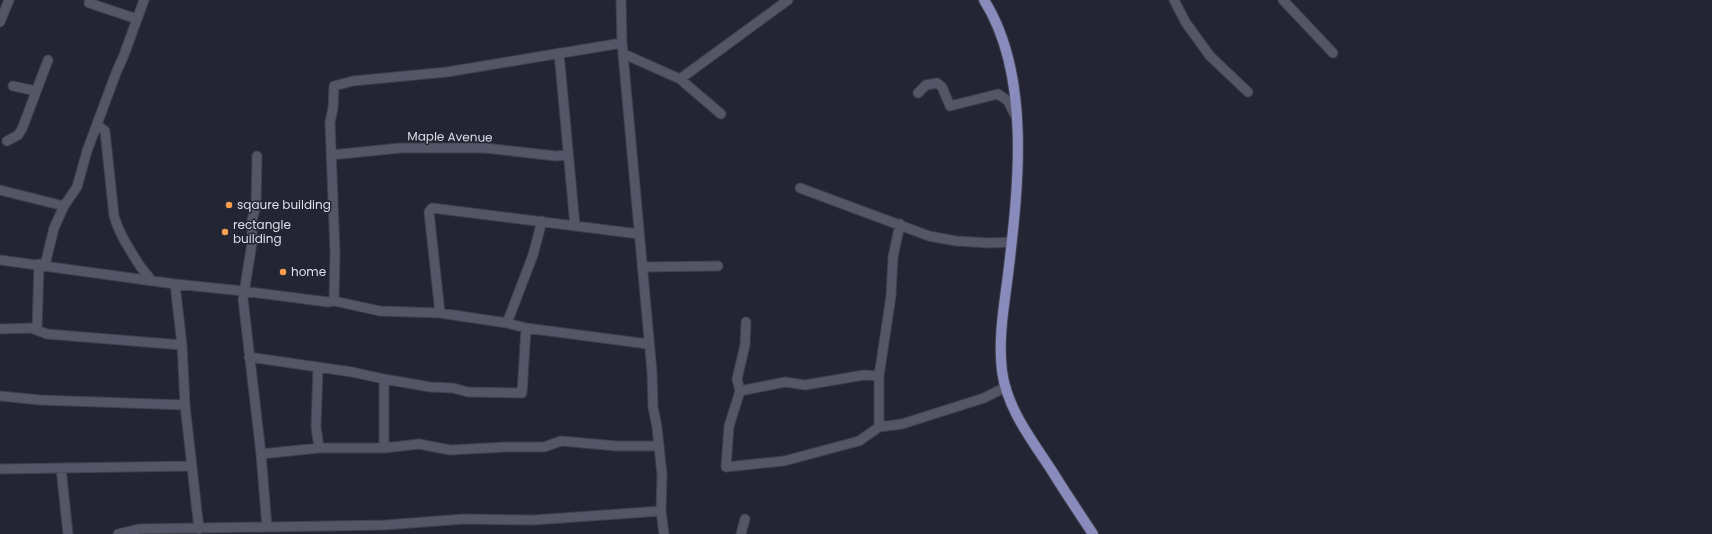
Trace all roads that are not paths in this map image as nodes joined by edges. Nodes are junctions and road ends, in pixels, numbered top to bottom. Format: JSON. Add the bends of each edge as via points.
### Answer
{"nodes":[{"id":1,"x":9,"y":0,"type":"edge"},
{"id":2,"x":144,"y":0,"type":"edge"},
{"id":3,"x":621,"y":0,"type":"edge"},
{"id":4,"x":788,"y":0,"type":"edge"},
{"id":5,"x":984,"y":0,"type":"edge"},
{"id":6,"x":1174,"y":0,"type":"edge"},
{"id":7,"x":1283,"y":0,"type":"edge"},
{"id":8,"x":89,"y":3,"type":"dead end"},
{"id":9,"x":137,"y":18,"type":"junction"},
{"id":10,"x":0,"y":22,"type":"edge"},
{"id":11,"x":622,"y":43,"type":"junction"},
{"id":12,"x":559,"y":53,"type":"junction"},
{"id":13,"x":1333,"y":53,"type":"dead end"},
{"id":14,"x":624,"y":54,"type":"junction"},
{"id":15,"x":48,"y":60,"type":"dead end"},
{"id":16,"x":680,"y":79,"type":"junction"},
{"id":17,"x":13,"y":86,"type":"dead end"},
{"id":18,"x":36,"y":91,"type":"junction"},
{"id":19,"x":1248,"y":92,"type":"dead end"},
{"id":20,"x":918,"y":93,"type":"dead end"},
{"id":21,"x":721,"y":114,"type":"dead end"},
{"id":22,"x":1018,"y":122,"type":"junction"},
{"id":23,"x":97,"y":125,"type":"junction"},
{"id":24,"x":8,"y":141,"type":"dead end"},
{"id":25,"x":331,"y":155,"type":"junction"},
{"id":26,"x":256,"y":156,"type":"dead end"},
{"id":27,"x":568,"y":156,"type":"junction"},
{"id":28,"x":800,"y":188,"type":"dead end"},
{"id":29,"x":0,"y":190,"type":"edge"},
{"id":30,"x":64,"y":206,"type":"junction"},
{"id":31,"x":542,"y":221,"type":"junction"},
{"id":32,"x":900,"y":224,"type":"junction"},
{"id":33,"x":575,"y":226,"type":"junction"},
{"id":34,"x":639,"y":234,"type":"junction"},
{"id":35,"x":1012,"y":242,"type":"junction"},
{"id":36,"x":0,"y":260,"type":"edge"},
{"id":37,"x":42,"y":264,"type":"junction"},
{"id":38,"x":718,"y":266,"type":"dead end"},
{"id":39,"x":642,"y":267,"type":"junction"},
{"id":40,"x":152,"y":281,"type":"junction"},
{"id":41,"x":175,"y":284,"type":"junction"},
{"id":42,"x":243,"y":291,"type":"junction"},
{"id":43,"x":334,"y":301,"type":"junction"},
{"id":44,"x":440,"y":313,"type":"junction"},
{"id":45,"x":746,"y":322,"type":"dead end"},
{"id":46,"x":507,"y":323,"type":"junction"},
{"id":47,"x":526,"y":328,"type":"junction"},
{"id":48,"x":0,"y":329,"type":"edge"},
{"id":49,"x":37,"y":330,"type":"junction"},
{"id":50,"x":648,"y":344,"type":"junction"},
{"id":51,"x":182,"y":345,"type":"junction"},
{"id":52,"x":250,"y":357,"type":"junction"},
{"id":53,"x":318,"y":368,"type":"junction"},
{"id":54,"x":879,"y":376,"type":"junction"},
{"id":55,"x":384,"y":379,"type":"junction"},
{"id":56,"x":1006,"y":387,"type":"junction"},
{"id":57,"x":740,"y":390,"type":"junction"},
{"id":58,"x":0,"y":396,"type":"edge"},
{"id":59,"x":185,"y":405,"type":"junction"},
{"id":60,"x":879,"y":427,"type":"junction"},
{"id":61,"x":658,"y":446,"type":"junction"},
{"id":62,"x":319,"y":448,"type":"junction"},
{"id":63,"x":384,"y":448,"type":"junction"},
{"id":64,"x":261,"y":454,"type":"junction"},
{"id":65,"x":192,"y":466,"type":"junction"},
{"id":66,"x":62,"y":468,"type":"junction"},
{"id":67,"x":0,"y":469,"type":"edge"},
{"id":68,"x":661,"y":511,"type":"junction"},
{"id":69,"x":745,"y":519,"type":"dead end"},
{"id":70,"x":267,"y":527,"type":"junction"},
{"id":71,"x":199,"y":528,"type":"junction"},
{"id":72,"x":385,"y":529,"type":"edge"},
{"id":73,"x":154,"y":532,"type":"edge"},
{"id":74,"x":68,"y":534,"type":"edge"},
{"id":75,"x":118,"y":534,"type":"edge"},
{"id":76,"x":664,"y":534,"type":"edge"},
{"id":77,"x":741,"y":534,"type":"edge"},
{"id":78,"x":1093,"y":534,"type":"edge"}],
"edges":[{"from":1,"to":10,"type":"street"},
{"from":2,"to":9,"type":"street"},
{"from":3,"to":11,"type":"street"},
{"from":4,"to":16,"type":"street"},
{"from":5,"to":22,"type":"main road","via":[[1007,49]]},
{"from":6,"to":19,"type":"street","via":[[1186,23],[1210,56]]},
{"from":7,"to":13,"type":"street"},
{"from":8,"to":9,"type":"street"},
{"from":9,"to":23,"type":"street"},
{"from":11,"to":12,"type":"street"},
{"from":11,"to":14,"type":"street"},
{"from":12,"to":25,"type":"street","via":[[447,72],[352,80],[337,84],[334,86],[330,122]]},
{"from":12,"to":27,"type":"street"},
{"from":14,"to":16,"type":"street"},
{"from":14,"to":34,"type":"street"},
{"from":15,"to":18,"type":"street"},
{"from":16,"to":21,"type":"street"},
{"from":17,"to":18,"type":"street"},
{"from":18,"to":24,"type":"street","via":[[22,129]]},
{"from":20,"to":22,"type":"street","via":[[926,85],[937,83],[942,87],[950,106],[998,94],[1008,101]]},
{"from":22,"to":35,"type":"main road"},
{"from":23,"to":30,"type":"street","via":[[77,187]]},
{"from":23,"to":40,"type":"street","via":[[104,131],[117,228],[138,264]]},
{"from":25,"to":27,"type":"street","name":"Maple Avenue","via":[[400,148],[485,148]]},
{"from":25,"to":43,"type":"street"},
{"from":26,"to":42,"type":"street","via":[[256,206]]},
{"from":27,"to":33,"type":"street"},
{"from":28,"to":32,"type":"street"},
{"from":29,"to":30,"type":"street"},
{"from":30,"to":37,"type":"street"},
{"from":31,"to":33,"type":"street"},
{"from":31,"to":44,"type":"street","via":[[432,208],[429,212]]},
{"from":31,"to":46,"type":"street","via":[[533,255]]},
{"from":32,"to":35,"type":"street","via":[[929,236],[956,241]]},
{"from":32,"to":54,"type":"street","via":[[893,257],[891,296]]},
{"from":33,"to":34,"type":"street"},
{"from":34,"to":39,"type":"street"},
{"from":35,"to":56,"type":"main road","via":[[1002,323],[1001,355]]},
{"from":36,"to":37,"type":"street"},
{"from":37,"to":40,"type":"street"},
{"from":37,"to":49,"type":"street"},
{"from":38,"to":39,"type":"street"},
{"from":39,"to":50,"type":"street"},
{"from":40,"to":41,"type":"street"},
{"from":41,"to":42,"type":"street"},
{"from":41,"to":51,"type":"street"},
{"from":42,"to":43,"type":"street"},
{"from":42,"to":52,"type":"street"},
{"from":43,"to":44,"type":"street","via":[[380,311]]},
{"from":44,"to":46,"type":"street"},
{"from":45,"to":57,"type":"street","via":[[745,345],[737,379]]},
{"from":46,"to":47,"type":"street"},
{"from":47,"to":50,"type":"street"},
{"from":47,"to":55,"type":"street","via":[[522,393],[468,392]]},
{"from":48,"to":49,"type":"street"},
{"from":49,"to":51,"type":"street","via":[[47,334]]},
{"from":50,"to":61,"type":"street"},
{"from":51,"to":59,"type":"street"},
{"from":52,"to":53,"type":"street"},
{"from":52,"to":64,"type":"street"},
{"from":53,"to":55,"type":"street"},
{"from":53,"to":62,"type":"street","via":[[316,428]]},
{"from":54,"to":57,"type":"street","via":[[864,375],[805,385],[785,382]]},
{"from":54,"to":60,"type":"street"},
{"from":55,"to":63,"type":"street"},
{"from":56,"to":60,"type":"street","via":[[984,398],[902,424]]},
{"from":56,"to":78,"type":"main road","via":[[1030,439]]},
{"from":57,"to":60,"type":"street","via":[[729,426],[726,467],[784,461],[859,440]]},
{"from":58,"to":59,"type":"street","via":[[40,400]]},
{"from":59,"to":65,"type":"street"},
{"from":61,"to":63,"type":"street","via":[[561,442],[544,447],[450,450],[419,444]]},
{"from":61,"to":68,"type":"street","via":[[662,475]]},
{"from":62,"to":63,"type":"street"},
{"from":62,"to":64,"type":"street"},
{"from":64,"to":70,"type":"street"},
{"from":65,"to":66,"type":"street"},
{"from":65,"to":71,"type":"street"},
{"from":66,"to":67,"type":"street"},
{"from":66,"to":74,"type":"street"},
{"from":68,"to":72,"type":"street","via":[[534,520],[464,519]]},
{"from":68,"to":76,"type":"street"},
{"from":69,"to":77,"type":"street"},
{"from":70,"to":71,"type":"street"},
{"from":70,"to":72,"type":"street"},
{"from":71,"to":73,"type":"street"},
{"from":73,"to":75,"type":"street","via":[[139,529]]}]}
